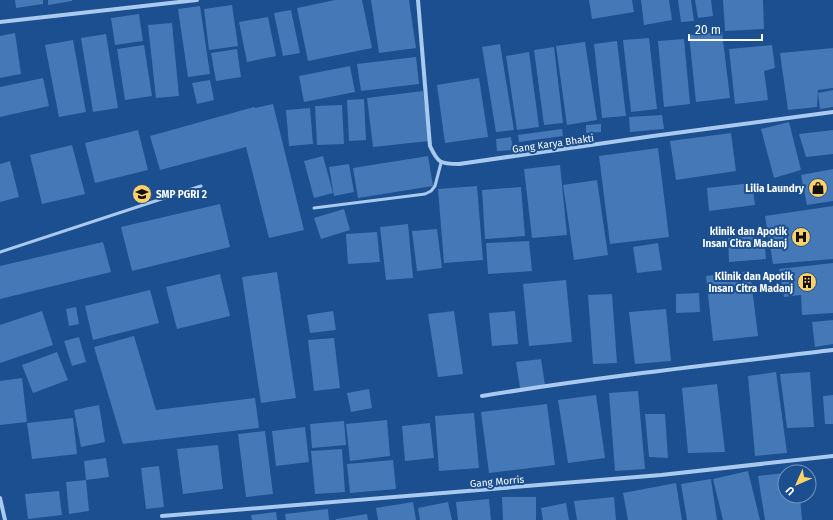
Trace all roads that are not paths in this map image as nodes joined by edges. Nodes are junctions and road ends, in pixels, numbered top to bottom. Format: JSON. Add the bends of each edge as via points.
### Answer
{"nodes":[{"id":1,"x":197,"y":0,"type":"edge"},
{"id":2,"x":418,"y":0,"type":"edge"},
{"id":3,"x":0,"y":22,"type":"edge"},
{"id":4,"x":833,"y":112,"type":"edge"},
{"id":5,"x":441,"y":162,"type":"junction"},
{"id":6,"x":201,"y":186,"type":"dead end"},
{"id":7,"x":314,"y":208,"type":"dead end"},
{"id":8,"x":0,"y":252,"type":"edge"},
{"id":9,"x":833,"y":350,"type":"edge"},
{"id":10,"x":482,"y":396,"type":"dead end"},
{"id":11,"x":833,"y":456,"type":"edge"},
{"id":12,"x":0,"y":498,"type":"edge"},
{"id":13,"x":162,"y":516,"type":"dead end"},
{"id":14,"x":5,"y":520,"type":"edge"}],
"edges":[{"from":1,"to":3,"type":"street"},
{"from":2,"to":5,"type":"street","via":[[430,146],[435,157]]},
{"from":4,"to":5,"type":"street","name":"Gang Karya Bhakti","via":[[459,164]]},
{"from":5,"to":7,"type":"lane","via":[[435,186],[426,194]]},
{"from":6,"to":8,"type":"lane"},
{"from":9,"to":10,"type":"street","via":[[644,372]]},
{"from":11,"to":13,"type":"street","name":"Gang Morris","via":[[661,475]]},
{"from":12,"to":14,"type":"street"}]}
